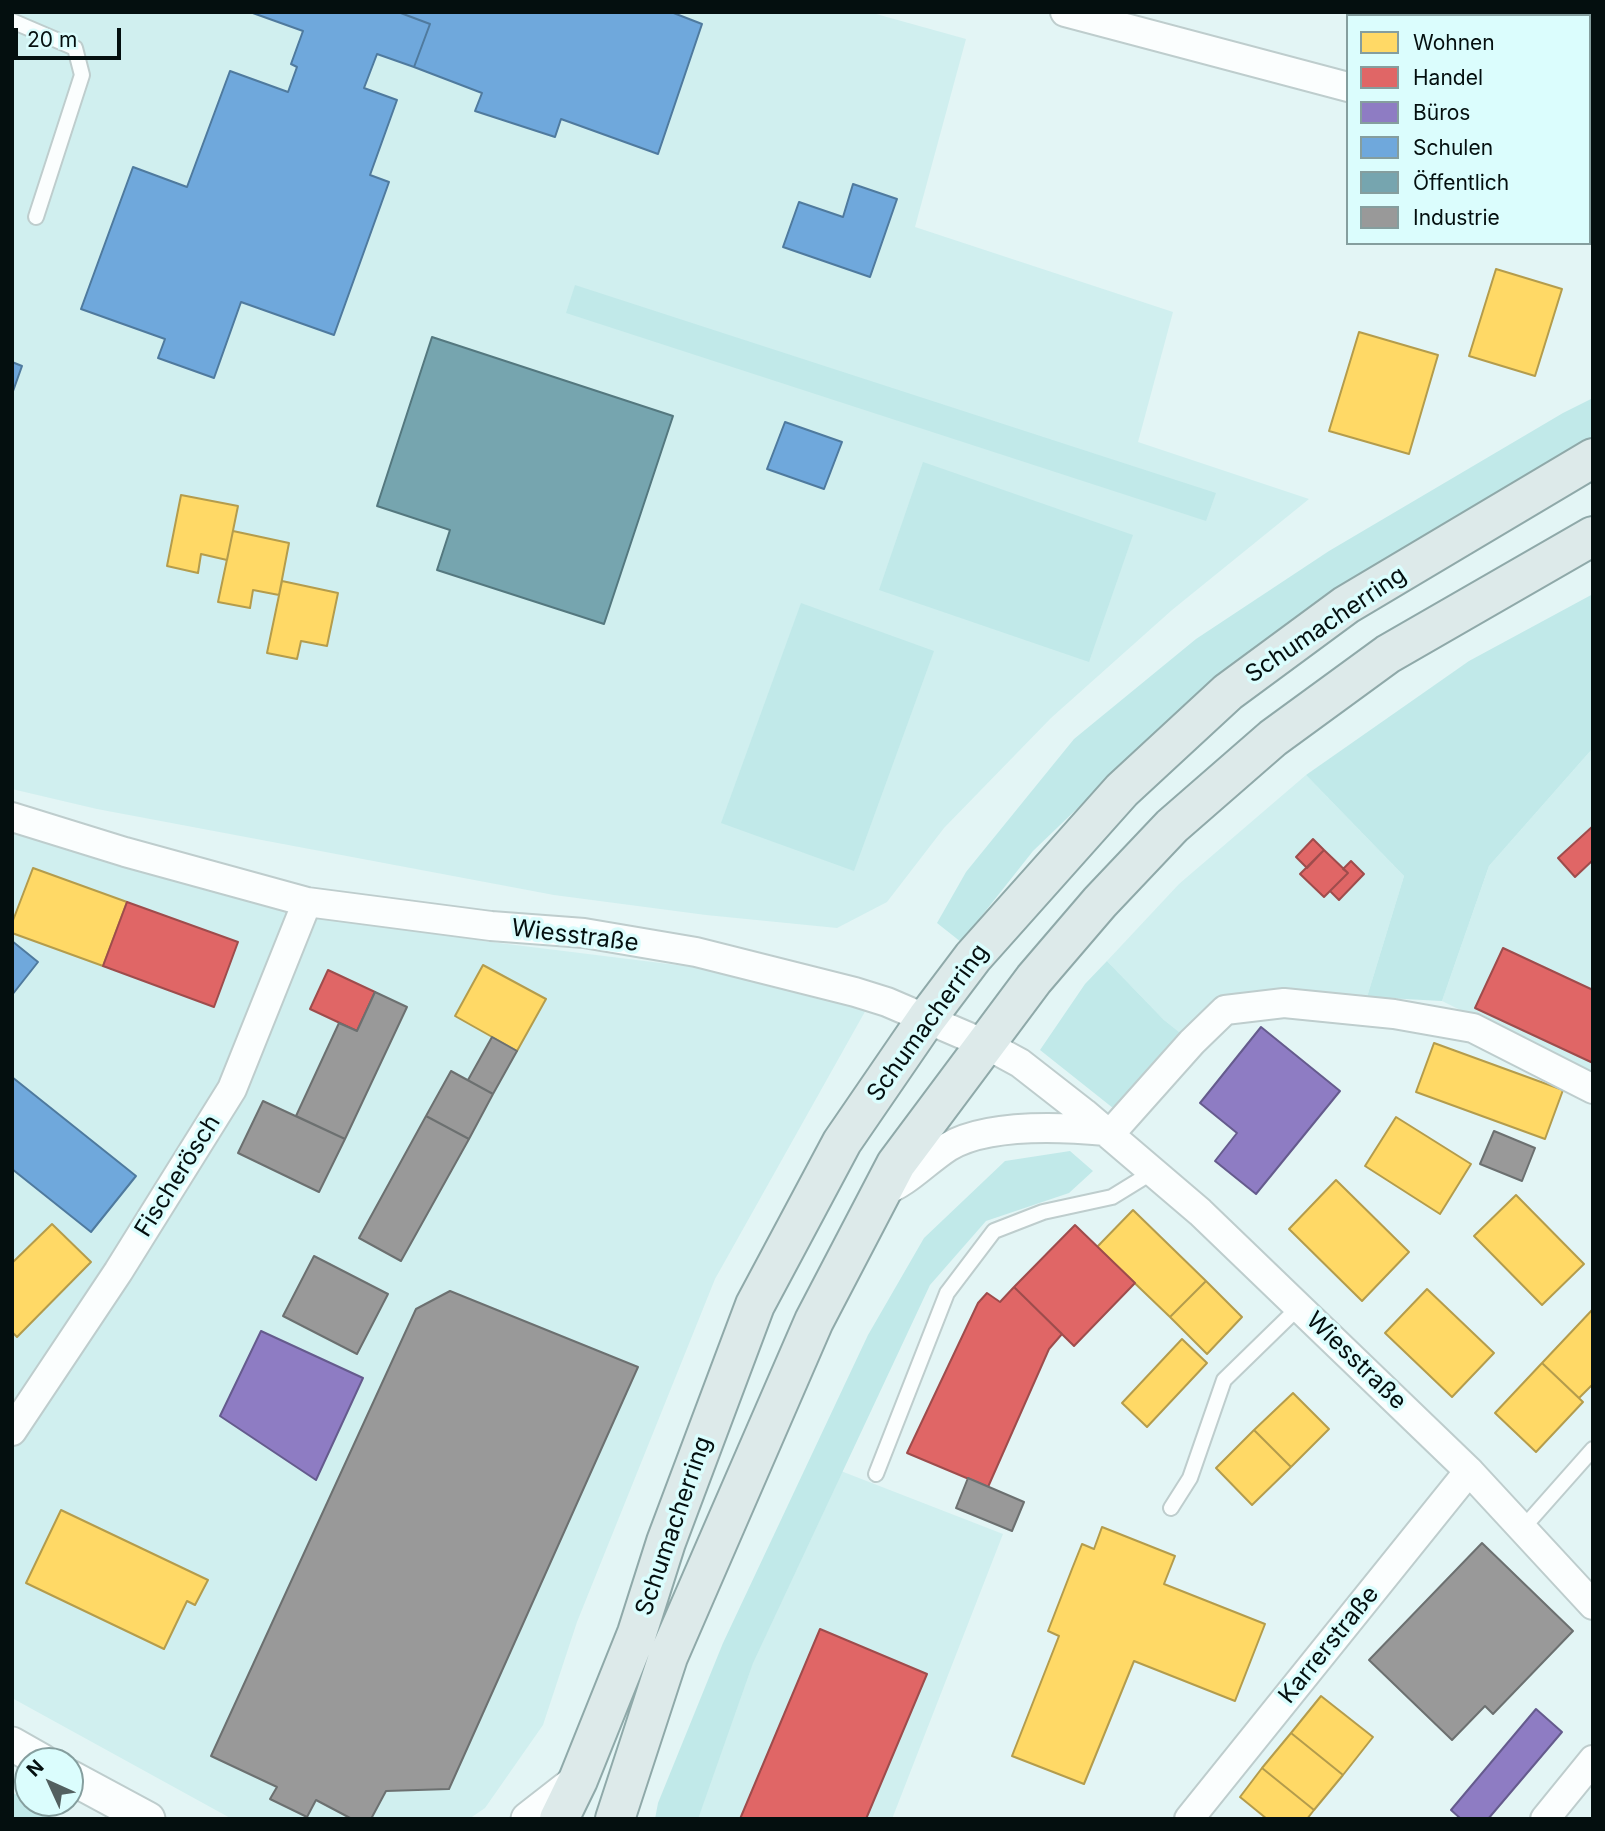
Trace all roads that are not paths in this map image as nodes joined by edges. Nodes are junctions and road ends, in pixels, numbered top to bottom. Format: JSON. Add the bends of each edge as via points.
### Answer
{"nodes":[{"id":1,"x":1065,"y":12,"type":"edge"},
{"id":2,"x":12,"y":21,"type":"edge"},
{"id":3,"x":1346,"y":87,"type":"edge"},
{"id":4,"x":36,"y":217,"type":"dead end"},
{"id":5,"x":1593,"y":458,"type":"edge"},
{"id":6,"x":1593,"y":536,"type":"edge"},
{"id":7,"x":12,"y":817,"type":"edge"},
{"id":8,"x":307,"y":902,"type":"junction"},
{"id":9,"x":927,"y":1018,"type":"junction"},
{"id":10,"x":985,"y":1044,"type":"junction"},
{"id":11,"x":1593,"y":1089,"type":"edge"},
{"id":12,"x":1108,"y":1133,"type":"junction"},
{"id":13,"x":1151,"y":1173,"type":"junction"},
{"id":14,"x":882,"y":1192,"type":"junction"},
{"id":15,"x":1300,"y":1306,"type":"junction"},
{"id":16,"x":12,"y":1431,"type":"edge"},
{"id":17,"x":1593,"y":1449,"type":"edge"},
{"id":18,"x":1469,"y":1471,"type":"junction"},
{"id":19,"x":876,"y":1474,"type":"dead end"},
{"id":20,"x":1171,"y":1508,"type":"dead end"},
{"id":21,"x":1523,"y":1528,"type":"junction"},
{"id":22,"x":1593,"y":1605,"type":"edge"},
{"id":23,"x":1593,"y":1760,"type":"edge"},
{"id":24,"x":578,"y":1780,"type":"junction"},
{"id":25,"x":84,"y":1785,"type":"edge"},
{"id":26,"x":148,"y":1819,"type":"edge"},
{"id":27,"x":528,"y":1819,"type":"edge"},
{"id":28,"x":559,"y":1819,"type":"edge"},
{"id":29,"x":615,"y":1819,"type":"edge"},
{"id":30,"x":1189,"y":1819,"type":"edge"},
{"id":31,"x":1545,"y":1819,"type":"edge"}],
"edges":[{"from":1,"to":3,"type":"street"},
{"from":2,"to":4,"type":"lane","via":[[75,48],[82,75]]},
{"from":5,"to":9,"type":"main road","name":"Schumacherring","via":[[1346,605],[1228,692],[1122,790],[973,957]]},
{"from":6,"to":10,"type":"main road","name":"Schumacherring","via":[[1388,654],[1273,738],[1172,826],[1100,902]]},
{"from":7,"to":8,"type":"street","name":"Wiesstraße"},
{"from":8,"to":9,"type":"street","name":"Wiesstraße","via":[[584,933],[696,952],[855,992]]},
{"from":8,"to":16,"type":"street","name":"Fischerösch","via":[[232,1089]]},
{"from":9,"to":10,"type":"street","name":"Wiesstraße"},
{"from":9,"to":24,"type":"main road","name":"Schumacherring","via":[[842,1142],[755,1305],[666,1542],[637,1633]]},
{"from":10,"to":12,"type":"street","name":"Wiesstraße","via":[[1020,1063]]},
{"from":10,"to":14,"type":"main road","name":"Schumacherring","via":[[896,1164]]},
{"from":11,"to":12,"type":"street","via":[[1473,1028],[1394,1014],[1283,1003],[1226,1010]]},
{"from":12,"to":13,"type":"street","name":"Wiesstraße"},
{"from":12,"to":14,"type":"street","via":[[1067,1127],[992,1131],[950,1146],[899,1185]]},
{"from":13,"to":15,"type":"street","name":"Wiesstraße","via":[[1200,1212]]},
{"from":13,"to":19,"type":"lane","via":[[1112,1197],[1043,1212],[994,1231],[947,1293]]},
{"from":14,"to":29,"type":"main road","name":"Schumacherring","via":[[814,1321],[668,1657]]},
{"from":15,"to":18,"type":"street","name":"Wiesstraße"},
{"from":15,"to":20,"type":"lane","via":[[1224,1380],[1190,1478]]},
{"from":17,"to":21,"type":"lane"},
{"from":18,"to":21,"type":"street","name":"Wiesstraße"},
{"from":18,"to":30,"type":"street","name":"Karrerstraße"},
{"from":21,"to":22,"type":"street","name":"Wiesstraße"},
{"from":23,"to":31,"type":"street"},
{"from":24,"to":27,"type":"street"},
{"from":24,"to":28,"type":"main road","name":"Schumacherring"},
{"from":25,"to":26,"type":"street"}]}
